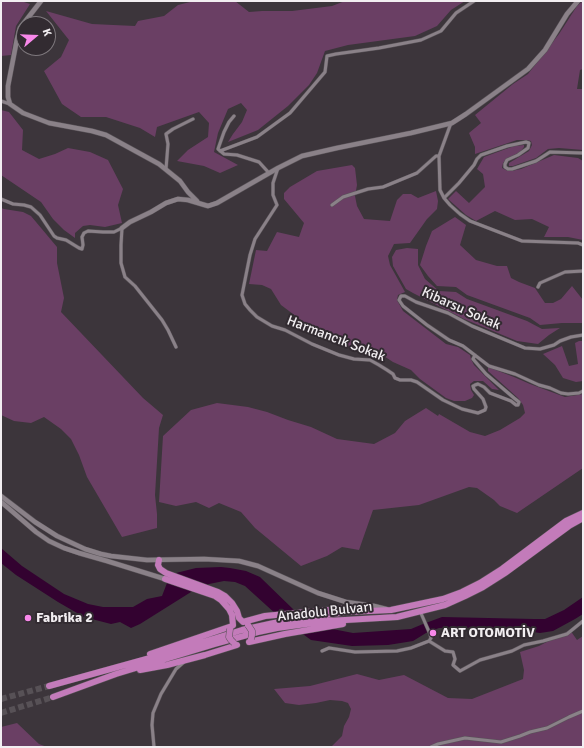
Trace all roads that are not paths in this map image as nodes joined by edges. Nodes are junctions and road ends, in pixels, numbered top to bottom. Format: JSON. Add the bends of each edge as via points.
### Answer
{"nodes":[{"id":1,"x":41,"y":1,"type":"edge"},
{"id":2,"x":474,"y":1,"type":"edge"},
{"id":3,"x":578,"y":1,"type":"edge"},
{"id":4,"x":1,"y":101,"type":"edge"},
{"id":5,"x":10,"y":104,"type":"junction"},
{"id":6,"x":234,"y":116,"type":"dead end"},
{"id":7,"x":193,"y":120,"type":"dead end"},
{"id":8,"x":451,"y":123,"type":"junction"},
{"id":9,"x":220,"y":151,"type":"junction"},
{"id":10,"x":583,"y":153,"type":"edge"},
{"id":11,"x":439,"y":156,"type":"junction"},
{"id":12,"x":278,"y":168,"type":"junction"},
{"id":13,"x":166,"y":169,"type":"junction"},
{"id":14,"x":269,"y":173,"type":"junction"},
{"id":15,"x":444,"y":198,"type":"junction"},
{"id":16,"x":1,"y":199,"type":"edge"},
{"id":17,"x":202,"y":204,"type":"junction"},
{"id":18,"x":332,"y":205,"type":"dead end"},
{"id":19,"x":122,"y":228,"type":"junction"},
{"id":20,"x":583,"y":245,"type":"edge"},
{"id":21,"x":583,"y":271,"type":"edge"},
{"id":22,"x":538,"y":287,"type":"dead end"},
{"id":23,"x":583,"y":335,"type":"edge"},
{"id":24,"x":176,"y":347,"type":"dead end"},
{"id":25,"x":475,"y":355,"type":"junction"},
{"id":26,"x":583,"y":391,"type":"edge"},
{"id":27,"x":1,"y":496,"type":"edge"},
{"id":28,"x":1,"y":502,"type":"edge"},
{"id":29,"x":583,"y":513,"type":"edge"},
{"id":30,"x":583,"y":518,"type":"edge"},
{"id":31,"x":159,"y":560,"type":"junction"},
{"id":32,"x":164,"y":577,"type":"junction"},
{"id":33,"x":391,"y":610,"type":"junction"},
{"id":34,"x":420,"y":611,"type":"junction"},
{"id":35,"x":583,"y":621,"type":"edge"},
{"id":36,"x":246,"y":623,"type":"junction"},
{"id":37,"x":330,"y":623,"type":"junction"},
{"id":38,"x":276,"y":626,"type":"junction"},
{"id":39,"x":231,"y":627,"type":"junction"},
{"id":40,"x":250,"y":641,"type":"junction"},
{"id":41,"x":429,"y":641,"type":"junction"},
{"id":42,"x":236,"y":644,"type":"junction"},
{"id":43,"x":322,"y":651,"type":"dead end"},
{"id":44,"x":205,"y":655,"type":"junction"},
{"id":45,"x":114,"y":667,"type":"junction"},
{"id":46,"x":116,"y":674,"type":"junction"},
{"id":47,"x":49,"y":686,"type":"tunnel mouth"},
{"id":48,"x":53,"y":697,"type":"tunnel mouth"},
{"id":49,"x":583,"y":711,"type":"edge"},
{"id":50,"x":154,"y":747,"type":"edge"},
{"id":51,"x":431,"y":747,"type":"edge"}],
"edges":[{"from":1,"to":5,"type":"street","via":[[20,28],[8,86]]},
{"from":2,"to":9,"type":"street","via":[[456,13],[441,30],[421,40],[327,56],[325,72],[290,113],[257,137]]},
{"from":3,"to":8,"type":"street","via":[[545,50],[528,68]]},
{"from":4,"to":5,"type":"street"},
{"from":5,"to":13,"type":"street","via":[[23,113],[49,123],[106,135]]},
{"from":6,"to":9,"type":"street","via":[[224,132],[218,149]]},
{"from":7,"to":13,"type":"street","via":[[166,134]]},
{"from":8,"to":11,"type":"street"},
{"from":8,"to":12,"type":"street","via":[[302,156]]},
{"from":9,"to":14,"type":"street","via":[[259,162]]},
{"from":10,"to":15,"type":"street","via":[[554,151],[536,161],[508,169],[505,167],[507,160],[528,148],[529,143],[508,146],[481,155]]},
{"from":11,"to":15,"type":"street","via":[[440,190]]},
{"from":11,"to":18,"type":"street","via":[[417,174],[383,187],[343,197]]},
{"from":12,"to":14,"type":"street"},
{"from":12,"to":25,"type":"street","name":"Harmancık Sokak","via":[[273,189],[277,205],[255,239],[242,295],[245,304],[257,317],[339,355],[375,362],[395,378],[417,382],[443,400],[462,408],[478,413],[485,410],[484,399],[473,386],[478,384],[490,393],[518,404],[486,374],[473,359]]},
{"from":13,"to":17,"type":"street","via":[[180,181],[195,200]]},
{"from":14,"to":17,"type":"street","via":[[222,201],[208,206]]},
{"from":15,"to":20,"type":"street","via":[[470,221],[522,241]]},
{"from":16,"to":19,"type":"street","via":[[31,207],[40,215],[54,236],[79,248],[82,248],[82,237],[88,231],[114,232]]},
{"from":17,"to":19,"type":"street","via":[[178,199]]},
{"from":19,"to":24,"type":"street","via":[[121,263],[125,277],[162,320]]},
{"from":21,"to":22,"type":"street","via":[[565,272],[540,283]]},
{"from":23,"to":25,"type":"street","name":"Kibarsu Sokak","via":[[540,349],[525,348],[448,313],[401,296],[399,300],[403,306],[449,340]]},
{"from":25,"to":26,"type":"street","via":[[489,366],[561,393]]},
{"from":27,"to":31,"type":"street","name":"Anadolu Bulvarı","via":[[57,536],[85,549],[111,556]]},
{"from":28,"to":32,"type":"street","via":[[36,532],[64,548]]},
{"from":29,"to":33,"type":"highway","name":"Anadolu Bulvarı","via":[[474,586],[443,599]]},
{"from":30,"to":34,"type":"highway","name":"Anadolu Bulvarı","via":[[483,587],[445,605]]},
{"from":31,"to":32,"type":"highway","via":[[158,565]]},
{"from":31,"to":33,"type":"street","name":"Anadolu Bulvarı","via":[[239,561],[258,566],[318,593],[346,602]]},
{"from":32,"to":36,"type":"highway","via":[[172,576],[218,592],[232,602],[239,618]]},
{"from":32,"to":39,"type":"highway","via":[[221,600],[232,615]]},
{"from":33,"to":36,"type":"highway","via":[[346,608],[265,616]]},
{"from":33,"to":38,"type":"highway","name":"Anadolu Bulvarı","via":[[346,612]]},
{"from":34,"to":37,"type":"highway","name":"Anadolu Bulvarı","via":[[397,617]]},
{"from":34,"to":41,"type":"street","via":[[430,634]]},
{"from":35,"to":41,"type":"street","via":[[567,634],[480,660],[460,671],[453,665],[453,652],[445,651]]},
{"from":36,"to":39,"type":"highway","via":[[238,622]]},
{"from":36,"to":40,"type":"highway","bridge":true,"via":[[252,631]]},
{"from":37,"to":38,"type":"highway","name":"Anadolu Bulvarı"},
{"from":37,"to":40,"type":"highway"},
{"from":38,"to":45,"type":"highway","name":"Anadolu Bulvarı","via":[[242,630]]},
{"from":38,"to":46,"type":"highway","name":"Anadolu Bulvarı"},
{"from":39,"to":42,"type":"highway","bridge":true,"via":[[229,637]]},
{"from":39,"to":45,"type":"highway"},
{"from":40,"to":42,"type":"highway","via":[[246,645]]},
{"from":41,"to":43,"type":"street","via":[[396,651],[355,652],[329,648]]},
{"from":42,"to":44,"type":"highway"},
{"from":44,"to":46,"type":"highway"},
{"from":44,"to":50,"type":"street","via":[[183,662],[161,694],[153,713]]},
{"from":45,"to":47,"type":"highway","name":"Anadolu Bulvarı"},
{"from":46,"to":48,"type":"highway","name":"Anadolu Bulvarı"},
{"from":49,"to":51,"type":"street","via":[[547,728],[501,742],[465,738]]}]}
